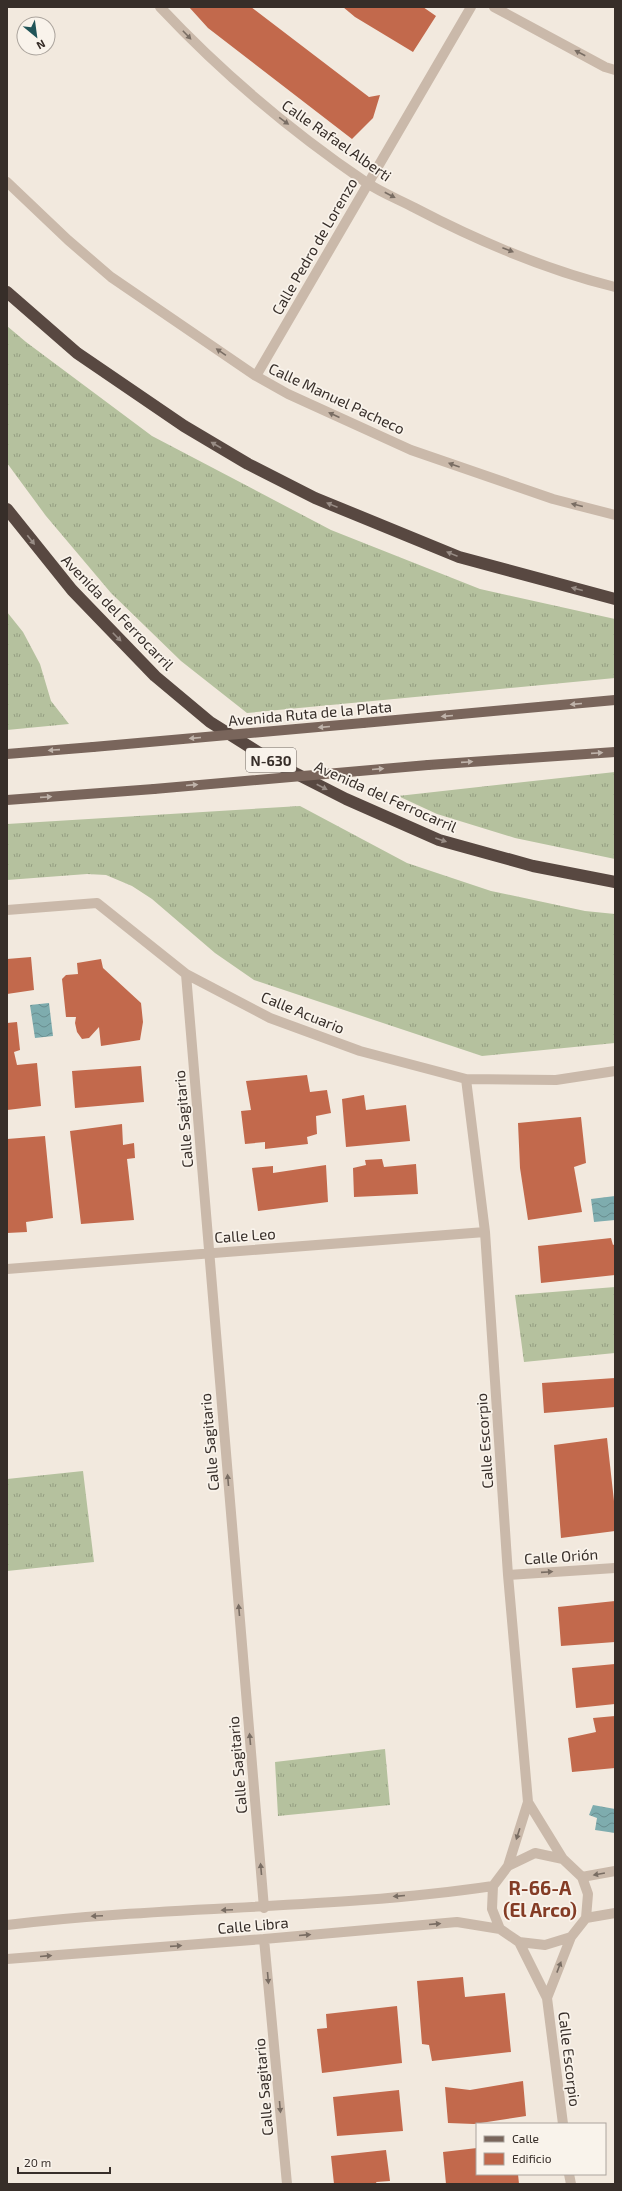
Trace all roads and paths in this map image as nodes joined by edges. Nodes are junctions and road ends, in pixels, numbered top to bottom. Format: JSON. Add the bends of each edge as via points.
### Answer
{"nodes":[{"id":1,"x":160,"y":7,"type":"edge"},
{"id":2,"x":471,"y":7,"type":"edge"},
{"id":3,"x":494,"y":7,"type":"edge"},
{"id":4,"x":615,"y":70,"type":"edge"},
{"id":5,"x":7,"y":182,"type":"edge"},
{"id":6,"x":368,"y":184,"type":"junction"},
{"id":7,"x":615,"y":287,"type":"edge"},
{"id":8,"x":7,"y":292,"type":"edge"},
{"id":9,"x":256,"y":376,"type":"junction"},
{"id":10,"x":7,"y":509,"type":"edge"},
{"id":11,"x":615,"y":515,"type":"edge"},
{"id":12,"x":615,"y":599,"type":"edge"},
{"id":13,"x":615,"y":700,"type":"edge"},
{"id":14,"x":615,"y":752,"type":"edge"},
{"id":15,"x":7,"y":754,"type":"edge"},
{"id":16,"x":7,"y":800,"type":"edge"},
{"id":17,"x":615,"y":882,"type":"edge"},
{"id":18,"x":7,"y":910,"type":"edge"},
{"id":19,"x":186,"y":974,"type":"junction"},
{"id":20,"x":615,"y":1071,"type":"edge"},
{"id":21,"x":466,"y":1079,"type":"junction"},
{"id":22,"x":485,"y":1232,"type":"junction"},
{"id":23,"x":209,"y":1253,"type":"junction"},
{"id":24,"x":7,"y":1270,"type":"edge"},
{"id":25,"x":615,"y":1568,"type":"edge"},
{"id":26,"x":508,"y":1575,"type":"junction"},
{"id":27,"x":528,"y":1802,"type":"junction"},
{"id":28,"x":563,"y":1858,"type":"junction"},
{"id":29,"x":508,"y":1866,"type":"junction"},
{"id":30,"x":615,"y":1871,"type":"edge"},
{"id":31,"x":582,"y":1877,"type":"junction"},
{"id":32,"x":493,"y":1886,"type":"junction"},
{"id":33,"x":264,"y":1908,"type":"junction"},
{"id":34,"x":615,"y":1913,"type":"edge"},
{"id":35,"x":586,"y":1918,"type":"junction"},
{"id":36,"x":7,"y":1924,"type":"edge"},
{"id":37,"x":500,"y":1929,"type":"junction"},
{"id":38,"x":571,"y":1937,"type":"junction"},
{"id":39,"x":264,"y":1939,"type":"junction"},
{"id":40,"x":519,"y":1942,"type":"junction"},
{"id":41,"x":7,"y":1959,"type":"edge"},
{"id":42,"x":547,"y":1998,"type":"junction"},
{"id":43,"x":563,"y":2123,"type":"edge"},
{"id":44,"x":287,"y":2184,"type":"edge"}],
"edges":[{"from":1,"to":6,"type":"street","name":"Calle Rafael Alberti","one_way":true,"via":[[190,39],[276,116]]},
{"from":2,"to":6,"type":"street","name":"Calle Pedro de Lorenzo"},
{"from":4,"to":3,"type":"street","one_way":true},
{"from":9,"to":5,"type":"street","name":"Calle Manuel Pacheco","one_way":true,"via":[[111,277]]},
{"from":6,"to":7,"type":"street","name":"Calle Rafael Alberti","one_way":true,"via":[[461,232],[586,280]]},
{"from":6,"to":9,"type":"street","name":"Calle Pedro de Lorenzo"},
{"from":12,"to":8,"type":"highway","one_way":true,"via":[[459,557],[315,498],[248,464],[184,426],[77,353]]},
{"from":11,"to":9,"type":"street","name":"Calle Manuel Pacheco","one_way":true,"via":[[553,499],[411,450],[292,396]]},
{"from":10,"to":17,"type":"highway","name":"Avenida del Ferrocarril","number":"N-630","one_way":true,"via":[[72,590],[155,676],[210,722],[277,764],[346,799],[440,840],[533,866]]},
{"from":13,"to":15,"type":"main road","name":"Avenida Ruta de la Plata","one_way":true,"bridge":true},
{"from":16,"to":14,"type":"main road","one_way":true,"bridge":true},
{"from":18,"to":19,"type":"street","name":"Calle Acuario","via":[[98,903]]},
{"from":19,"to":21,"type":"street","name":"Calle Acuario","via":[[270,1018],[360,1051]]},
{"from":19,"to":23,"type":"street","name":"Calle Sagitario"},
{"from":20,"to":21,"type":"street","name":"Calle Acuario","via":[[556,1080]]},
{"from":21,"to":22,"type":"street","name":"Calle Escorpio"},
{"from":22,"to":23,"type":"street","name":"Calle Leo"},
{"from":22,"to":26,"type":"street","name":"Calle Escorpio"},
{"from":23,"to":24,"type":"street","name":"Calle Leo"},
{"from":33,"to":23,"type":"street","name":"Calle Sagitario","one_way":true},
{"from":26,"to":25,"type":"street","name":"Calle Orión","one_way":true},
{"from":26,"to":27,"type":"street","name":"Calle Escorpio"},
{"from":27,"to":28,"type":"street","name":"Calle Escorpio"},
{"from":27,"to":29,"type":"street","name":"Calle Escorpio","one_way":true},
{"from":28,"to":29,"type":"street","via":[[534,1853]]},
{"from":28,"to":31,"type":"street"},
{"from":29,"to":32,"type":"street"},
{"from":30,"to":31,"type":"street","one_way":true},
{"from":31,"to":35,"type":"street","via":[[588,1894]]},
{"from":32,"to":33,"type":"street","name":"Calle Libra","one_way":true},
{"from":32,"to":37,"type":"street","via":[[492,1909]]},
{"from":33,"to":36,"type":"street","name":"Calle Libra","one_way":true,"via":[[59,1918]]},
{"from":34,"to":35,"type":"street"},
{"from":35,"to":38,"type":"street"},
{"from":39,"to":37,"type":"street","name":"Calle Libra","one_way":true,"via":[[457,1922]]},
{"from":37,"to":40,"type":"street"},
{"from":38,"to":40,"type":"street","via":[[545,1945]]},
{"from":42,"to":38,"type":"street","one_way":true},
{"from":41,"to":39,"type":"street","name":"Calle Libra","one_way":true},
{"from":39,"to":44,"type":"street","name":"Calle Sagitario","one_way":true},
{"from":40,"to":42,"type":"street"},
{"from":42,"to":43,"type":"street","name":"Calle Escorpio"}]}
